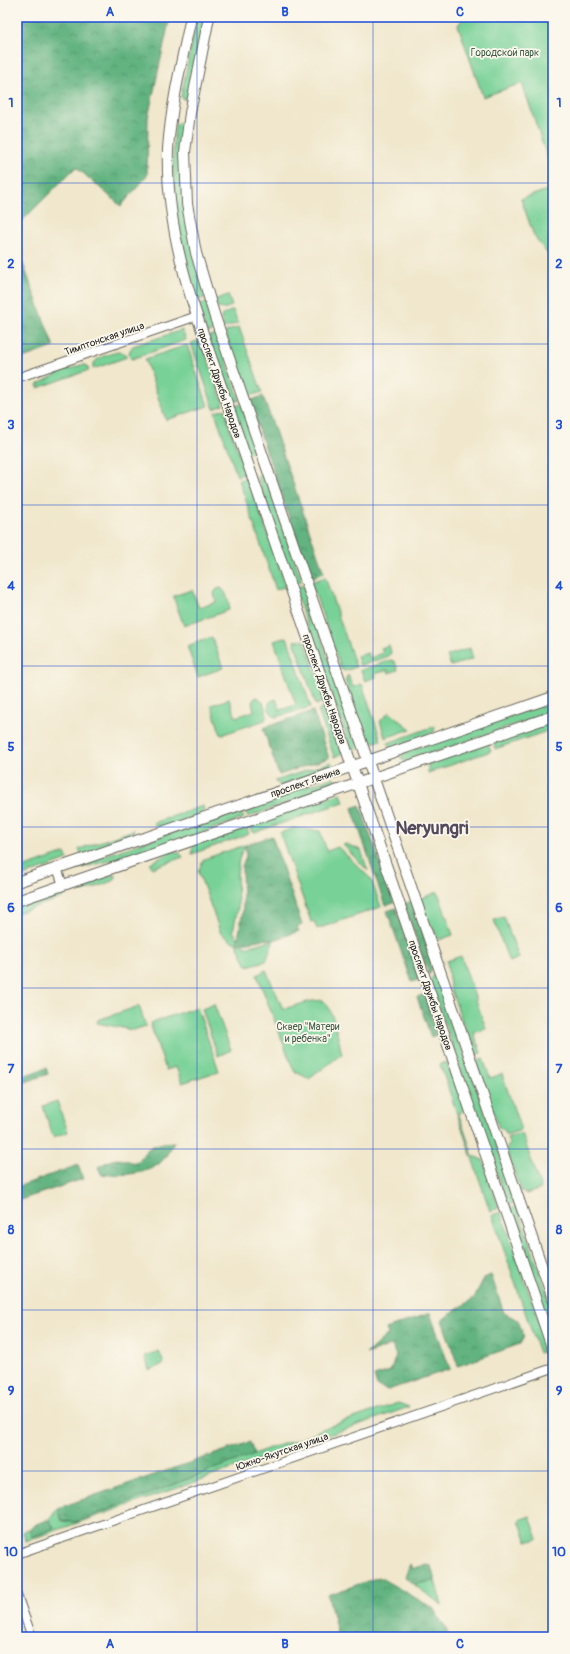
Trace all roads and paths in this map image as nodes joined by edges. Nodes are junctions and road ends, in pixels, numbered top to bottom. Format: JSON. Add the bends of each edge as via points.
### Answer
{"nodes":[{"id":1,"x":191,"y":17,"type":"edge"},
{"id":2,"x":209,"y":17,"type":"edge"},
{"id":3,"x":197,"y":316,"type":"junction"},
{"id":4,"x":17,"y":378,"type":"edge"},
{"id":5,"x":553,"y":697,"type":"edge"},
{"id":6,"x":553,"y":716,"type":"edge"},
{"id":7,"x":368,"y":761,"type":"junction"},
{"id":8,"x":352,"y":766,"type":"junction"},
{"id":9,"x":374,"y":778,"type":"junction"},
{"id":10,"x":358,"y":784,"type":"junction"},
{"id":11,"x":57,"y":868,"type":"junction"},
{"id":12,"x":17,"y":882,"type":"edge"},
{"id":13,"x":63,"y":885,"type":"junction"},
{"id":14,"x":17,"y":901,"type":"edge"},
{"id":15,"x":553,"y":1299,"type":"edge"},
{"id":16,"x":553,"y":1350,"type":"edge"},
{"id":17,"x":553,"y":1368,"type":"edge"},
{"id":18,"x":17,"y":1554,"type":"edge"},
{"id":19,"x":17,"y":1595,"type":"edge"},
{"id":20,"x":32,"y":1637,"type":"edge"}],
"edges":[{"from":1,"to":3,"type":"street","name":"проспект Дружбы Народов","via":[[173,109],[168,150],[170,206],[180,256]]},
{"from":2,"to":7,"type":"street","name":"проспект Дружбы Народов","via":[[185,152],[187,204],[196,253],[214,314]]},
{"from":3,"to":4,"type":"street","name":"Тимптонская улица"},
{"from":3,"to":8,"type":"street","name":"проспект Дружбы Народов"},
{"from":5,"to":7,"type":"street","name":"проспект Ленина"},
{"from":6,"to":9,"type":"street","name":"проспект Ленина"},
{"from":7,"to":8,"type":"street","name":"проспект Ленина"},
{"from":7,"to":9,"type":"street","name":"проспект Дружбы Народов"},
{"from":8,"to":10,"type":"street","name":"проспект Дружбы Народов"},
{"from":8,"to":11,"type":"street","name":"проспект Ленина"},
{"from":9,"to":10,"type":"street","name":"проспект Ленина"},
{"from":9,"to":15,"type":"street","name":"проспект Дружбы Народов"},
{"from":10,"to":13,"type":"street","name":"проспект Ленина"},
{"from":10,"to":16,"type":"street","name":"проспект Дружбы Народов"},
{"from":11,"to":12,"type":"street","name":"проспект Ленина"},
{"from":11,"to":13,"type":"street"},
{"from":13,"to":14,"type":"street","name":"проспект Ленина"},
{"from":17,"to":18,"type":"street","name":"Южно-Якутская улица"},
{"from":19,"to":20,"type":"street"}]}
